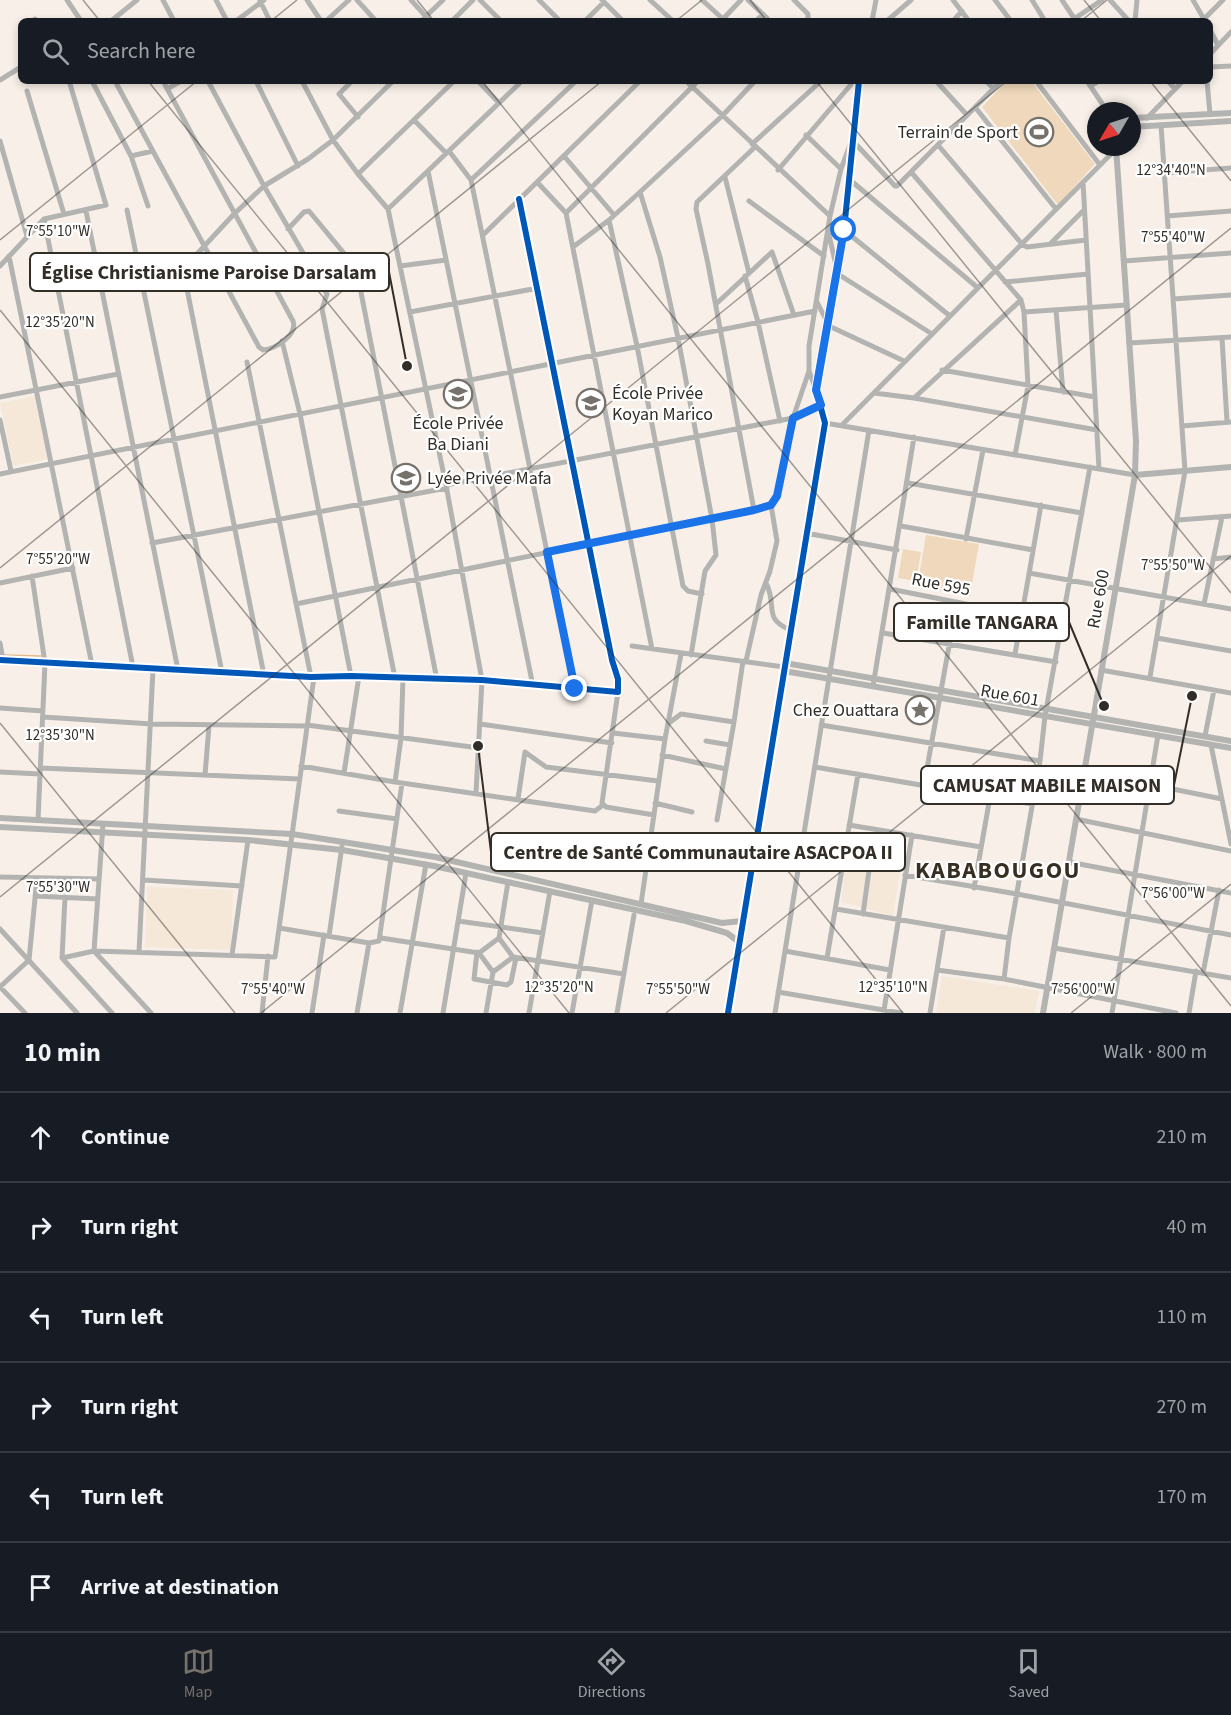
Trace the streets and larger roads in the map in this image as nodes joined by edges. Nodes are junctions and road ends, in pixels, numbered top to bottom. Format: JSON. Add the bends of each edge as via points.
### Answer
{"nodes":[{"id":1,"x":67,"y":0,"type":"edge"},
{"id":2,"x":136,"y":0,"type":"edge"},
{"id":3,"x":163,"y":0,"type":"edge"},
{"id":4,"x":216,"y":0,"type":"edge"},
{"id":5,"x":307,"y":0,"type":"edge"},
{"id":6,"x":349,"y":0,"type":"edge"},
{"id":7,"x":357,"y":0,"type":"edge"},
{"id":8,"x":411,"y":0,"type":"edge"},
{"id":9,"x":443,"y":0,"type":"edge"},
{"id":10,"x":473,"y":0,"type":"edge"},
{"id":11,"x":480,"y":0,"type":"edge"},
{"id":12,"x":539,"y":0,"type":"edge"},
{"id":13,"x":650,"y":0,"type":"edge"},
{"id":14,"x":702,"y":0,"type":"edge"},
{"id":15,"x":741,"y":0,"type":"edge"},
{"id":16,"x":748,"y":0,"type":"edge"},
{"id":17,"x":794,"y":0,"type":"edge"},
{"id":18,"x":876,"y":0,"type":"edge"},
{"id":19,"x":911,"y":0,"type":"edge"},
{"id":20,"x":953,"y":0,"type":"edge"},
{"id":21,"x":995,"y":0,"type":"edge"},
{"id":22,"x":1032,"y":0,"type":"edge"},
{"id":23,"x":1062,"y":0,"type":"edge"},
{"id":24,"x":1102,"y":0,"type":"edge"},
{"id":25,"x":1110,"y":0,"type":"edge"},
{"id":26,"x":1137,"y":0,"type":"edge"},
{"id":27,"x":1193,"y":0,"type":"edge"},
{"id":28,"x":1223,"y":0,"type":"edge"},
{"id":29,"x":261,"y":1,"type":"edge"},
{"id":30,"x":603,"y":1,"type":"edge"},
{"id":31,"x":962,"y":11,"type":"junction"},
{"id":32,"x":763,"y":14,"type":"junction"},
{"id":33,"x":79,"y":18,"type":"edge"},
{"id":34,"x":115,"y":18,"type":"edge"},
{"id":35,"x":172,"y":18,"type":"edge"},
{"id":36,"x":225,"y":18,"type":"edge"},
{"id":37,"x":240,"y":18,"type":"edge"},
{"id":38,"x":269,"y":18,"type":"edge"},
{"id":39,"x":322,"y":18,"type":"edge"},
{"id":40,"x":328,"y":18,"type":"edge"},
{"id":41,"x":373,"y":18,"type":"edge"},
{"id":42,"x":425,"y":18,"type":"edge"},
{"id":43,"x":427,"y":18,"type":"edge"},
{"id":44,"x":455,"y":18,"type":"edge"},
{"id":45,"x":498,"y":18,"type":"edge"},
{"id":46,"x":557,"y":18,"type":"edge"},
{"id":47,"x":588,"y":18,"type":"edge"},
{"id":48,"x":620,"y":18,"type":"edge"},
{"id":49,"x":670,"y":18,"type":"edge"},
{"id":50,"x":720,"y":18,"type":"edge"},
{"id":51,"x":724,"y":18,"type":"edge"},
{"id":52,"x":759,"y":18,"type":"edge"},
{"id":53,"x":767,"y":18,"type":"edge"},
{"id":54,"x":808,"y":18,"type":"edge"},
{"id":55,"x":874,"y":18,"type":"edge"},
{"id":56,"x":890,"y":18,"type":"edge"},
{"id":57,"x":956,"y":18,"type":"edge"},
{"id":58,"x":967,"y":18,"type":"edge"},
{"id":59,"x":1009,"y":18,"type":"edge"},
{"id":60,"x":1043,"y":18,"type":"edge"},
{"id":61,"x":1074,"y":18,"type":"edge"},
{"id":62,"x":1078,"y":18,"type":"edge"},
{"id":63,"x":1126,"y":18,"type":"edge"},
{"id":64,"x":1135,"y":18,"type":"edge"},
{"id":65,"x":1202,"y":18,"type":"edge"},
{"id":66,"x":1205,"y":18,"type":"edge"},
{"id":67,"x":1231,"y":32,"type":"edge"},
{"id":68,"x":1213,"y":36,"type":"edge"},
{"id":69,"x":1218,"y":45,"type":"junction"},
{"id":70,"x":1213,"y":51,"type":"edge"},
{"id":71,"x":1231,"y":66,"type":"edge"},
{"id":72,"x":1213,"y":67,"type":"edge"},
{"id":73,"x":18,"y":69,"type":"edge"},
{"id":74,"x":0,"y":80,"type":"edge"},
{"id":75,"x":70,"y":84,"type":"dead end"},
{"id":76,"x":94,"y":84,"type":"edge"},
{"id":77,"x":117,"y":84,"type":"edge"},
{"id":78,"x":164,"y":84,"type":"edge"},
{"id":79,"x":176,"y":84,"type":"edge"},
{"id":80,"x":210,"y":84,"type":"edge"},
{"id":81,"x":257,"y":84,"type":"edge"},
{"id":82,"x":304,"y":84,"type":"edge"},
{"id":83,"x":348,"y":84,"type":"edge"},
{"id":84,"x":390,"y":84,"type":"edge"},
{"id":85,"x":451,"y":84,"type":"edge"},
{"id":86,"x":481,"y":84,"type":"edge"},
{"id":87,"x":519,"y":84,"type":"edge"},
{"id":88,"x":573,"y":84,"type":"edge"},
{"id":89,"x":637,"y":84,"type":"edge"},
{"id":90,"x":689,"y":84,"type":"edge"},
{"id":91,"x":695,"y":84,"type":"edge"},
{"id":92,"x":752,"y":84,"type":"edge"},
{"id":93,"x":819,"y":84,"type":"edge"},
{"id":94,"x":851,"y":84,"type":"edge"},
{"id":95,"x":859,"y":84,"type":"edge"},
{"id":96,"x":939,"y":84,"type":"edge"},
{"id":97,"x":989,"y":84,"type":"edge"},
{"id":98,"x":998,"y":84,"type":"edge"},
{"id":99,"x":1038,"y":84,"type":"edge"},
{"id":100,"x":1088,"y":84,"type":"edge"},
{"id":101,"x":1171,"y":84,"type":"edge"},
{"id":102,"x":1180,"y":84,"type":"edge"},
{"id":103,"x":1208,"y":84,"type":"edge"},
{"id":104,"x":692,"y":87,"type":"junction"},
{"id":105,"x":993,"y":88,"type":"junction"},
{"id":106,"x":167,"y":89,"type":"junction"},
{"id":107,"x":1175,"y":89,"type":"junction"},
{"id":108,"x":27,"y":90,"type":"dead end"},
{"id":109,"x":500,"y":102,"type":"junction"},
{"id":110,"x":1101,"y":102,"type":"edge"},
{"id":111,"x":975,"y":107,"type":"junction"},
{"id":112,"x":1231,"y":113,"type":"edge"},
{"id":113,"x":1210,"y":114,"type":"junction"},
{"id":114,"x":967,"y":115,"type":"junction"},
{"id":115,"x":722,"y":116,"type":"junction"},
{"id":116,"x":358,"y":117,"type":"junction"},
{"id":117,"x":1141,"y":117,"type":"edge"},
{"id":118,"x":1147,"y":117,"type":"junction"},
{"id":119,"x":414,"y":120,"type":"junction"},
{"id":120,"x":1231,"y":121,"type":"edge"},
{"id":121,"x":1161,"y":125,"type":"junction"},
{"id":122,"x":1141,"y":126,"type":"edge"},
{"id":123,"x":806,"y":135,"type":"junction"},
{"id":124,"x":333,"y":140,"type":"junction"},
{"id":125,"x":852,"y":140,"type":"junction"},
{"id":126,"x":0,"y":141,"type":"edge"},
{"id":127,"x":938,"y":145,"type":"junction"},
{"id":128,"x":753,"y":146,"type":"junction"},
{"id":129,"x":153,"y":151,"type":"junction"},
{"id":130,"x":448,"y":152,"type":"junction"},
{"id":131,"x":131,"y":156,"type":"junction"},
{"id":132,"x":564,"y":156,"type":"junction"},
{"id":133,"x":1108,"y":156,"type":"edge"},
{"id":134,"x":1117,"y":156,"type":"edge"},
{"id":135,"x":1100,"y":165,"type":"junction"},
{"id":136,"x":298,"y":166,"type":"junction"},
{"id":137,"x":1231,"y":168,"type":"edge"},
{"id":138,"x":841,"y":169,"type":"junction"},
{"id":139,"x":778,"y":170,"type":"junction"},
{"id":140,"x":428,"y":171,"type":"junction"},
{"id":141,"x":911,"y":172,"type":"junction"},
{"id":142,"x":1164,"y":173,"type":"junction"},
{"id":143,"x":358,"y":174,"type":"junction"},
{"id":144,"x":725,"y":177,"type":"junction"},
{"id":145,"x":849,"y":179,"type":"junction"},
{"id":146,"x":471,"y":180,"type":"junction"},
{"id":147,"x":537,"y":182,"type":"junction"},
{"id":148,"x":1083,"y":182,"type":"junction"},
{"id":149,"x":264,"y":186,"type":"junction"},
{"id":150,"x":592,"y":188,"type":"junction"},
{"id":151,"x":640,"y":192,"type":"junction"},
{"id":152,"x":519,"y":199,"type":"junction"},
{"id":153,"x":749,"y":201,"type":"dead end"},
{"id":154,"x":148,"y":206,"type":"dead end"},
{"id":155,"x":388,"y":209,"type":"junction"},
{"id":156,"x":1056,"y":209,"type":"junction"},
{"id":157,"x":127,"y":210,"type":"dead end"},
{"id":158,"x":1084,"y":210,"type":"junction"},
{"id":159,"x":86,"y":211,"type":"junction"},
{"id":160,"x":1231,"y":212,"type":"edge"},
{"id":161,"x":566,"y":213,"type":"junction"},
{"id":162,"x":64,"y":214,"type":"junction"},
{"id":163,"x":234,"y":214,"type":"junction"},
{"id":164,"x":614,"y":215,"type":"junction"},
{"id":165,"x":831,"y":216,"type":"junction"},
{"id":166,"x":1167,"y":216,"type":"junction"},
{"id":167,"x":44,"y":219,"type":"junction"},
{"id":168,"x":609,"y":220,"type":"junction"},
{"id":169,"x":288,"y":229,"type":"junction"},
{"id":170,"x":844,"y":230,"type":"junction"},
{"id":171,"x":828,"y":232,"type":"junction"},
{"id":172,"x":483,"y":235,"type":"junction"},
{"id":173,"x":27,"y":236,"type":"junction"},
{"id":174,"x":1086,"y":240,"type":"junction"},
{"id":175,"x":1051,"y":243,"type":"junction"},
{"id":176,"x":1022,"y":244,"type":"junction"},
{"id":177,"x":205,"y":246,"type":"junction"},
{"id":178,"x":573,"y":247,"type":"junction"},
{"id":179,"x":1231,"y":253,"type":"edge"},
{"id":180,"x":9,"y":256,"type":"junction"},
{"id":181,"x":824,"y":256,"type":"junction"},
{"id":182,"x":1170,"y":257,"type":"junction"},
{"id":183,"x":446,"y":260,"type":"junction"},
{"id":184,"x":1124,"y":261,"type":"junction"},
{"id":185,"x":0,"y":266,"type":"edge"},
{"id":186,"x":400,"y":266,"type":"junction"},
{"id":187,"x":995,"y":271,"type":"junction"},
{"id":188,"x":838,"y":274,"type":"junction"},
{"id":189,"x":1088,"y":274,"type":"junction"},
{"id":190,"x":747,"y":275,"type":"junction"},
{"id":191,"x":1005,"y":282,"type":"junction"},
{"id":192,"x":538,"y":288,"type":"junction"},
{"id":193,"x":978,"y":288,"type":"junction"},
{"id":194,"x":1231,"y":295,"type":"edge"},
{"id":195,"x":495,"y":297,"type":"junction"},
{"id":196,"x":1173,"y":299,"type":"junction"},
{"id":197,"x":1020,"y":300,"type":"junction"},
{"id":198,"x":816,"y":302,"type":"junction"},
{"id":199,"x":455,"y":304,"type":"junction"},
{"id":200,"x":716,"y":304,"type":"junction"},
{"id":201,"x":1127,"y":305,"type":"junction"},
{"id":202,"x":1090,"y":308,"type":"junction"},
{"id":203,"x":1056,"y":310,"type":"junction"},
{"id":204,"x":814,"y":311,"type":"junction"},
{"id":205,"x":410,"y":312,"type":"junction"},
{"id":206,"x":1024,"y":312,"type":"junction"},
{"id":207,"x":794,"y":315,"type":"junction"},
{"id":208,"x":950,"y":315,"type":"junction"},
{"id":209,"x":758,"y":322,"type":"junction"},
{"id":210,"x":829,"y":326,"type":"junction"},
{"id":211,"x":721,"y":329,"type":"junction"},
{"id":212,"x":932,"y":334,"type":"junction"},
{"id":213,"x":1231,"y":337,"type":"edge"},
{"id":214,"x":678,"y":338,"type":"junction"},
{"id":215,"x":1222,"y":338,"type":"junction"},
{"id":216,"x":1176,"y":340,"type":"junction"},
{"id":217,"x":282,"y":341,"type":"junction"},
{"id":218,"x":1129,"y":344,"type":"junction"},
{"id":219,"x":637,"y":346,"type":"junction"},
{"id":220,"x":594,"y":355,"type":"junction"},
{"id":221,"x":904,"y":361,"type":"junction"},
{"id":222,"x":247,"y":362,"type":"dead end"},
{"id":223,"x":552,"y":363,"type":"junction"},
{"id":224,"x":942,"y":370,"type":"junction"},
{"id":225,"x":510,"y":371,"type":"junction"},
{"id":226,"x":809,"y":371,"type":"junction"},
{"id":227,"x":118,"y":374,"type":"junction"},
{"id":228,"x":470,"y":379,"type":"junction"},
{"id":229,"x":77,"y":382,"type":"junction"},
{"id":230,"x":1028,"y":386,"type":"junction"},
{"id":231,"x":426,"y":388,"type":"junction"},
{"id":232,"x":37,"y":390,"type":"junction"},
{"id":233,"x":816,"y":390,"type":"junction"},
{"id":234,"x":1063,"y":392,"type":"junction"},
{"id":235,"x":874,"y":393,"type":"junction"},
{"id":236,"x":0,"y":397,"type":"edge"},
{"id":237,"x":381,"y":397,"type":"junction"},
{"id":238,"x":1095,"y":397,"type":"junction"},
{"id":239,"x":914,"y":398,"type":"junction"},
{"id":240,"x":341,"y":405,"type":"junction"},
{"id":241,"x":821,"y":405,"type":"junction"},
{"id":242,"x":300,"y":414,"type":"junction"},
{"id":243,"x":793,"y":418,"type":"junction"},
{"id":244,"x":1022,"y":418,"type":"junction"},
{"id":245,"x":0,"y":420,"type":"edge"},
{"id":246,"x":780,"y":421,"type":"junction"},
{"id":247,"x":260,"y":422,"type":"junction"},
{"id":248,"x":1229,"y":422,"type":"edge"},
{"id":249,"x":825,"y":423,"type":"junction"},
{"id":250,"x":842,"y":425,"type":"junction"},
{"id":251,"x":1182,"y":426,"type":"junction"},
{"id":252,"x":739,"y":429,"type":"junction"},
{"id":253,"x":215,"y":430,"type":"junction"},
{"id":254,"x":869,"y":430,"type":"junction"},
{"id":255,"x":1097,"y":430,"type":"junction"},
{"id":256,"x":697,"y":437,"type":"junction"},
{"id":257,"x":914,"y":438,"type":"junction"},
{"id":258,"x":174,"y":439,"type":"junction"},
{"id":259,"x":656,"y":445,"type":"junction"},
{"id":260,"x":132,"y":447,"type":"junction"},
{"id":261,"x":983,"y":450,"type":"junction"},
{"id":262,"x":613,"y":453,"type":"junction"},
{"id":263,"x":91,"y":455,"type":"junction"},
{"id":264,"x":1015,"y":455,"type":"junction"},
{"id":265,"x":572,"y":461,"type":"junction"},
{"id":266,"x":51,"y":463,"type":"junction"},
{"id":267,"x":1090,"y":467,"type":"junction"},
{"id":268,"x":1231,"y":467,"type":"edge"},
{"id":269,"x":530,"y":469,"type":"junction"},
{"id":270,"x":1099,"y":469,"type":"junction"},
{"id":271,"x":11,"y":471,"type":"junction"},
{"id":272,"x":1185,"y":471,"type":"junction"},
{"id":273,"x":0,"y":474,"type":"edge"},
{"id":274,"x":1135,"y":475,"type":"junction"},
{"id":275,"x":490,"y":477,"type":"junction"},
{"id":276,"x":908,"y":483,"type":"junction"},
{"id":277,"x":446,"y":486,"type":"junction"},
{"id":278,"x":975,"y":495,"type":"junction"},
{"id":279,"x":401,"y":496,"type":"junction"},
{"id":280,"x":360,"y":504,"type":"junction"},
{"id":281,"x":771,"y":505,"type":"junction"},
{"id":282,"x":1041,"y":505,"type":"junction"},
{"id":283,"x":754,"y":510,"type":"junction"},
{"id":284,"x":319,"y":512,"type":"junction"},
{"id":285,"x":1082,"y":513,"type":"junction"},
{"id":286,"x":1231,"y":516,"type":"edge"},
{"id":287,"x":1222,"y":517,"type":"junction"},
{"id":288,"x":279,"y":519,"type":"junction"},
{"id":289,"x":712,"y":519,"type":"junction"},
{"id":290,"x":1178,"y":520,"type":"junction"},
{"id":291,"x":901,"y":526,"type":"junction"},
{"id":292,"x":673,"y":527,"type":"junction"},
{"id":293,"x":234,"y":528,"type":"junction"},
{"id":294,"x":806,"y":533,"type":"junction"},
{"id":295,"x":194,"y":535,"type":"junction"},
{"id":296,"x":630,"y":536,"type":"junction"},
{"id":297,"x":966,"y":539,"type":"junction"},
{"id":298,"x":851,"y":541,"type":"junction"},
{"id":299,"x":152,"y":543,"type":"junction"},
{"id":300,"x":588,"y":544,"type":"junction"},
{"id":301,"x":897,"y":550,"type":"junction"},
{"id":302,"x":1033,"y":550,"type":"junction"},
{"id":303,"x":547,"y":552,"type":"junction"},
{"id":304,"x":1231,"y":558,"type":"edge"},
{"id":305,"x":1213,"y":559,"type":"junction"},
{"id":306,"x":507,"y":561,"type":"junction"},
{"id":307,"x":73,"y":568,"type":"junction"},
{"id":308,"x":462,"y":570,"type":"junction"},
{"id":309,"x":1029,"y":573,"type":"junction"},
{"id":310,"x":32,"y":576,"type":"junction"},
{"id":311,"x":417,"y":579,"type":"junction"},
{"id":312,"x":1071,"y":580,"type":"junction"},
{"id":313,"x":0,"y":583,"type":"edge"},
{"id":314,"x":766,"y":583,"type":"junction"},
{"id":315,"x":377,"y":587,"type":"junction"},
{"id":316,"x":1115,"y":588,"type":"junction"},
{"id":317,"x":890,"y":589,"type":"junction"},
{"id":318,"x":702,"y":594,"type":"junction"},
{"id":319,"x":336,"y":596,"type":"junction"},
{"id":320,"x":1165,"y":597,"type":"junction"},
{"id":321,"x":957,"y":602,"type":"junction"},
{"id":322,"x":296,"y":603,"type":"junction"},
{"id":323,"x":1204,"y":604,"type":"junction"},
{"id":324,"x":1231,"y":609,"type":"edge"},
{"id":325,"x":1022,"y":615,"type":"junction"},
{"id":326,"x":790,"y":630,"type":"junction"},
{"id":327,"x":883,"y":633,"type":"junction"},
{"id":328,"x":1157,"y":638,"type":"junction"},
{"id":329,"x":0,"y":643,"type":"edge"},
{"id":330,"x":950,"y":644,"type":"junction"},
{"id":331,"x":633,"y":646,"type":"dead end"},
{"id":332,"x":652,"y":649,"type":"junction"},
{"id":333,"x":1231,"y":651,"type":"edge"},
{"id":334,"x":681,"y":654,"type":"junction"},
{"id":335,"x":1015,"y":654,"type":"junction"},
{"id":336,"x":691,"y":655,"type":"junction"},
{"id":337,"x":2,"y":660,"type":"edge"},
{"id":338,"x":745,"y":661,"type":"junction"},
{"id":339,"x":1056,"y":662,"type":"junction"},
{"id":340,"x":45,"y":663,"type":"junction"},
{"id":341,"x":92,"y":665,"type":"junction"},
{"id":342,"x":784,"y":667,"type":"junction"},
{"id":343,"x":133,"y":668,"type":"junction"},
{"id":344,"x":153,"y":669,"type":"junction"},
{"id":345,"x":178,"y":670,"type":"junction"},
{"id":346,"x":1101,"y":670,"type":"junction"},
{"id":347,"x":830,"y":671,"type":"junction"},
{"id":348,"x":222,"y":672,"type":"junction"},
{"id":349,"x":264,"y":675,"type":"junction"},
{"id":350,"x":351,"y":676,"type":"junction"},
{"id":351,"x":359,"y":676,"type":"junction"},
{"id":352,"x":312,"y":677,"type":"junction"},
{"id":353,"x":1149,"y":677,"type":"junction"},
{"id":354,"x":395,"y":678,"type":"junction"},
{"id":355,"x":404,"y":678,"type":"junction"},
{"id":356,"x":829,"y":679,"type":"junction"},
{"id":357,"x":875,"y":679,"type":"junction"},
{"id":358,"x":437,"y":680,"type":"junction"},
{"id":359,"x":482,"y":680,"type":"junction"},
{"id":360,"x":533,"y":686,"type":"junction"},
{"id":361,"x":873,"y":686,"type":"junction"},
{"id":362,"x":575,"y":689,"type":"junction"},
{"id":363,"x":1214,"y":690,"type":"junction"},
{"id":364,"x":618,"y":692,"type":"junction"},
{"id":365,"x":1231,"y":693,"type":"edge"},
{"id":366,"x":940,"y":694,"type":"junction"},
{"id":367,"x":0,"y":708,"type":"edge"},
{"id":368,"x":1046,"y":712,"type":"junction"},
{"id":369,"x":43,"y":714,"type":"junction"},
{"id":370,"x":1093,"y":720,"type":"junction"},
{"id":371,"x":734,"y":722,"type":"junction"},
{"id":372,"x":152,"y":724,"type":"junction"},
{"id":373,"x":480,"y":724,"type":"junction"},
{"id":374,"x":668,"y":724,"type":"junction"},
{"id":375,"x":821,"y":725,"type":"junction"},
{"id":376,"x":209,"y":726,"type":"junction"},
{"id":377,"x":307,"y":726,"type":"junction"},
{"id":378,"x":350,"y":731,"type":"junction"},
{"id":379,"x":613,"y":733,"type":"junction"},
{"id":380,"x":1158,"y":735,"type":"junction"},
{"id":381,"x":1205,"y":736,"type":"junction"},
{"id":382,"x":401,"y":738,"type":"junction"},
{"id":383,"x":665,"y":739,"type":"junction"},
{"id":384,"x":706,"y":741,"type":"dead end"},
{"id":385,"x":1231,"y":741,"type":"edge"},
{"id":386,"x":612,"y":743,"type":"junction"},
{"id":387,"x":931,"y":744,"type":"junction"},
{"id":388,"x":1211,"y":744,"type":"junction"},
{"id":389,"x":730,"y":745,"type":"junction"},
{"id":390,"x":478,"y":748,"type":"junction"},
{"id":391,"x":1231,"y":748,"type":"edge"},
{"id":392,"x":662,"y":755,"type":"junction"},
{"id":393,"x":1040,"y":762,"type":"junction"},
{"id":394,"x":301,"y":766,"type":"junction"},
{"id":395,"x":814,"y":767,"type":"junction"},
{"id":396,"x":726,"y":769,"type":"junction"},
{"id":397,"x":40,"y":771,"type":"junction"},
{"id":398,"x":1084,"y":771,"type":"junction"},
{"id":399,"x":0,"y":772,"type":"edge"},
{"id":400,"x":149,"y":773,"type":"junction"},
{"id":401,"x":344,"y":773,"type":"junction"},
{"id":402,"x":606,"y":774,"type":"junction"},
{"id":403,"x":858,"y":774,"type":"junction"},
{"id":404,"x":205,"y":775,"type":"junction"},
{"id":405,"x":299,"y":779,"type":"junction"},
{"id":406,"x":658,"y":781,"type":"junction"},
{"id":407,"x":399,"y":782,"type":"junction"},
{"id":408,"x":1150,"y":784,"type":"junction"},
{"id":409,"x":924,"y":785,"type":"junction"},
{"id":410,"x":476,"y":793,"type":"junction"},
{"id":411,"x":990,"y":797,"type":"junction"},
{"id":412,"x":1222,"y":799,"type":"junction"},
{"id":413,"x":518,"y":800,"type":"junction"},
{"id":414,"x":655,"y":803,"type":"junction"},
{"id":415,"x":1032,"y":804,"type":"junction"},
{"id":416,"x":603,"y":805,"type":"junction"},
{"id":417,"x":339,"y":811,"type":"dead end"},
{"id":418,"x":692,"y":812,"type":"dead end"},
{"id":419,"x":654,"y":815,"type":"junction"},
{"id":420,"x":0,"y":818,"type":"edge"},
{"id":421,"x":397,"y":819,"type":"junction"},
{"id":422,"x":1076,"y":819,"type":"junction"},
{"id":423,"x":38,"y":820,"type":"junction"},
{"id":424,"x":717,"y":820,"type":"dead end"},
{"id":425,"x":103,"y":824,"type":"junction"},
{"id":426,"x":849,"y":825,"type":"junction"},
{"id":427,"x":146,"y":826,"type":"junction"},
{"id":428,"x":0,"y":827,"type":"edge"},
{"id":429,"x":102,"y":832,"type":"junction"},
{"id":430,"x":1142,"y":832,"type":"junction"},
{"id":431,"x":292,"y":834,"type":"junction"},
{"id":432,"x":145,"y":835,"type":"junction"},
{"id":433,"x":912,"y":835,"type":"junction"},
{"id":434,"x":248,"y":840,"type":"junction"},
{"id":435,"x":343,"y":842,"type":"junction"},
{"id":436,"x":290,"y":843,"type":"junction"},
{"id":437,"x":1231,"y":844,"type":"edge"},
{"id":438,"x":981,"y":847,"type":"junction"},
{"id":439,"x":393,"y":849,"type":"junction"},
{"id":440,"x":342,"y":850,"type":"junction"},
{"id":441,"x":1231,"y":851,"type":"edge"},
{"id":442,"x":753,"y":852,"type":"junction"},
{"id":443,"x":844,"y":856,"type":"junction"},
{"id":444,"x":392,"y":858,"type":"junction"},
{"id":445,"x":800,"y":859,"type":"junction"},
{"id":446,"x":870,"y":859,"type":"junction"},
{"id":447,"x":1069,"y":862,"type":"junction"},
{"id":448,"x":426,"y":864,"type":"junction"},
{"id":449,"x":842,"y":866,"type":"junction"},
{"id":450,"x":906,"y":868,"type":"junction"},
{"id":451,"x":466,"y":873,"type":"junction"},
{"id":452,"x":1135,"y":874,"type":"junction"},
{"id":453,"x":905,"y":875,"type":"junction"},
{"id":454,"x":0,"y":877,"type":"edge"},
{"id":455,"x":37,"y":878,"type":"junction"},
{"id":456,"x":99,"y":879,"type":"junction"},
{"id":457,"x":144,"y":880,"type":"junction"},
{"id":458,"x":508,"y":882,"type":"junction"},
{"id":459,"x":242,"y":886,"type":"junction"},
{"id":460,"x":974,"y":888,"type":"junction"},
{"id":461,"x":1219,"y":890,"type":"junction"},
{"id":462,"x":550,"y":891,"type":"junction"},
{"id":463,"x":1231,"y":893,"type":"edge"},
{"id":464,"x":1017,"y":894,"type":"junction"},
{"id":465,"x":35,"y":896,"type":"junction"},
{"id":466,"x":64,"y":897,"type":"junction"},
{"id":467,"x":98,"y":899,"type":"junction"},
{"id":468,"x":592,"y":900,"type":"junction"},
{"id":469,"x":1062,"y":903,"type":"junction"},
{"id":470,"x":641,"y":904,"type":"junction"},
{"id":471,"x":836,"y":909,"type":"junction"},
{"id":472,"x":863,"y":914,"type":"junction"},
{"id":473,"x":634,"y":915,"type":"dead end"},
{"id":474,"x":1128,"y":915,"type":"junction"},
{"id":475,"x":898,"y":920,"type":"junction"},
{"id":476,"x":459,"y":921,"type":"junction"},
{"id":477,"x":742,"y":921,"type":"junction"},
{"id":478,"x":501,"y":927,"type":"junction"},
{"id":479,"x":944,"y":927,"type":"junction"},
{"id":480,"x":279,"y":928,"type":"junction"},
{"id":481,"x":0,"y":929,"type":"edge"},
{"id":482,"x":1210,"y":931,"type":"junction"},
{"id":483,"x":543,"y":933,"type":"junction"},
{"id":484,"x":1231,"y":935,"type":"edge"},
{"id":485,"x":327,"y":936,"type":"junction"},
{"id":486,"x":381,"y":938,"type":"junction"},
{"id":487,"x":499,"y":938,"type":"junction"},
{"id":488,"x":1009,"y":938,"type":"junction"},
{"id":489,"x":740,"y":942,"type":"junction"},
{"id":490,"x":369,"y":943,"type":"junction"},
{"id":491,"x":412,"y":943,"type":"junction"},
{"id":492,"x":1054,"y":948,"type":"junction"},
{"id":493,"x":454,"y":949,"type":"junction"},
{"id":494,"x":94,"y":951,"type":"junction"},
{"id":495,"x":785,"y":951,"type":"junction"},
{"id":496,"x":139,"y":952,"type":"junction"},
{"id":497,"x":478,"y":953,"type":"junction"},
{"id":498,"x":232,"y":955,"type":"junction"},
{"id":499,"x":268,"y":956,"type":"junction"},
{"id":500,"x":63,"y":958,"type":"junction"},
{"id":501,"x":514,"y":958,"type":"junction"},
{"id":502,"x":827,"y":958,"type":"junction"},
{"id":503,"x":1121,"y":958,"type":"junction"},
{"id":504,"x":29,"y":960,"type":"junction"},
{"id":505,"x":538,"y":961,"type":"junction"},
{"id":506,"x":580,"y":967,"type":"junction"},
{"id":507,"x":890,"y":970,"type":"junction"},
{"id":508,"x":938,"y":970,"type":"junction"},
{"id":509,"x":1196,"y":971,"type":"junction"},
{"id":510,"x":493,"y":972,"type":"junction"},
{"id":511,"x":1203,"y":973,"type":"junction"},
{"id":512,"x":624,"y":974,"type":"junction"},
{"id":513,"x":1231,"y":978,"type":"edge"},
{"id":514,"x":1004,"y":979,"type":"junction"},
{"id":515,"x":491,"y":982,"type":"junction"},
{"id":516,"x":0,"y":987,"type":"edge"},
{"id":517,"x":1048,"y":987,"type":"junction"},
{"id":518,"x":778,"y":992,"type":"junction"},
{"id":519,"x":1114,"y":1000,"type":"junction"},
{"id":520,"x":884,"y":1010,"type":"junction"},
{"id":521,"x":25,"y":1013,"type":"edge"},
{"id":522,"x":77,"y":1013,"type":"edge"},
{"id":523,"x":112,"y":1013,"type":"edge"},
{"id":524,"x":151,"y":1013,"type":"edge"},
{"id":525,"x":262,"y":1013,"type":"edge"},
{"id":526,"x":312,"y":1013,"type":"edge"},
{"id":527,"x":357,"y":1013,"type":"edge"},
{"id":528,"x":400,"y":1013,"type":"edge"},
{"id":529,"x":443,"y":1013,"type":"edge"},
{"id":530,"x":486,"y":1013,"type":"edge"},
{"id":531,"x":529,"y":1013,"type":"edge"},
{"id":532,"x":572,"y":1013,"type":"edge"},
{"id":533,"x":617,"y":1013,"type":"edge"},
{"id":534,"x":728,"y":1013,"type":"edge"},
{"id":535,"x":775,"y":1013,"type":"edge"},
{"id":536,"x":901,"y":1013,"type":"edge"},
{"id":537,"x":930,"y":1013,"type":"edge"},
{"id":538,"x":1043,"y":1013,"type":"edge"},
{"id":539,"x":1112,"y":1013,"type":"edge"},
{"id":540,"x":1176,"y":1013,"type":"edge"},
{"id":541,"x":1189,"y":1013,"type":"edge"}],
"edges":[{"from":1,"to":33,"type":"street"},
{"from":2,"to":34,"type":"street"},
{"from":3,"to":35,"type":"street"},
{"from":4,"to":36,"type":"street"},
{"from":5,"to":39,"type":"street"},
{"from":6,"to":40,"type":"street"},
{"from":7,"to":41,"type":"street"},
{"from":8,"to":42,"type":"street"},
{"from":9,"to":43,"type":"street"},
{"from":10,"to":44,"type":"street"},
{"from":11,"to":45,"type":"street"},
{"from":12,"to":46,"type":"street"},
{"from":13,"to":49,"type":"street"},
{"from":14,"to":50,"type":"street"},
{"from":15,"to":51,"type":"street"},
{"from":16,"to":32,"type":"street"},
{"from":17,"to":54,"type":"street"},
{"from":18,"to":55,"type":"street"},
{"from":19,"to":56,"type":"street"},
{"from":20,"to":31,"type":"street"},
{"from":21,"to":59,"type":"street"},
{"from":22,"to":60,"type":"street"},
{"from":23,"to":61,"type":"street"},
{"from":24,"to":62,"type":"street"},
{"from":25,"to":63,"type":"street"},
{"from":26,"to":64,"type":"street"},
{"from":27,"to":65,"type":"street"},
{"from":28,"to":66,"type":"street"},
{"from":29,"to":37,"type":"street"},
{"from":29,"to":38,"type":"street"},
{"from":30,"to":47,"type":"street"},
{"from":30,"to":48,"type":"street"},
{"from":31,"to":57,"type":"street"},
{"from":31,"to":58,"type":"street"},
{"from":32,"to":52,"type":"street"},
{"from":32,"to":53,"type":"street"},
{"from":67,"to":69,"type":"street"},
{"from":68,"to":69,"type":"street"},
{"from":69,"to":70,"type":"street"},
{"from":71,"to":72,"type":"street"},
{"from":73,"to":74,"type":"street"},
{"from":75,"to":159,"type":"street","via":[[106,204]]},
{"from":76,"to":131,"type":"street"},
{"from":77,"to":129,"type":"street"},
{"from":78,"to":106,"type":"street"},
{"from":79,"to":106,"type":"street"},
{"from":80,"to":149,"type":"street"},
{"from":81,"to":136,"type":"street"},
{"from":82,"to":124,"type":"street"},
{"from":83,"to":116,"type":"street","via":[[339,94]]},
{"from":84,"to":116,"type":"street"},
{"from":85,"to":119,"type":"street"},
{"from":86,"to":109,"type":"street"},
{"from":87,"to":109,"type":"street"},
{"from":88,"to":146,"type":"street"},
{"from":89,"to":132,"type":"street"},
{"from":90,"to":104,"type":"street"},
{"from":91,"to":104,"type":"street"},
{"from":92,"to":115,"type":"street"},
{"from":93,"to":128,"type":"street"},
{"from":94,"to":123,"type":"street"},
{"from":95,"to":125,"type":"street"},
{"from":96,"to":114,"type":"street"},
{"from":97,"to":105,"type":"street"},
{"from":98,"to":105,"type":"street"},
{"from":99,"to":135,"type":"street"},
{"from":100,"to":110,"type":"street"},
{"from":101,"to":107,"type":"street"},
{"from":102,"to":107,"type":"street"},
{"from":103,"to":113,"type":"street"},
{"from":104,"to":115,"type":"street"},
{"from":104,"to":150,"type":"street"},
{"from":105,"to":111,"type":"street"},
{"from":106,"to":163,"type":"street"},
{"from":107,"to":118,"type":"street"},
{"from":108,"to":162,"type":"street"},
{"from":109,"to":130,"type":"street"},
{"from":111,"to":114,"type":"street"},
{"from":111,"to":156,"type":"street"},
{"from":112,"to":113,"type":"street"},
{"from":113,"to":118,"type":"street"},
{"from":114,"to":127,"type":"street"},
{"from":115,"to":128,"type":"street"},
{"from":115,"to":151,"type":"street"},
{"from":116,"to":124,"type":"street"},
{"from":117,"to":118,"type":"street"},
{"from":119,"to":130,"type":"street"},
{"from":119,"to":143,"type":"street"},
{"from":120,"to":121,"type":"street"},
{"from":121,"to":122,"type":"street"},
{"from":121,"to":142,"type":"street"},
{"from":123,"to":138,"type":"street"},
{"from":123,"to":139,"type":"street"},
{"from":124,"to":136,"type":"street"},
{"from":124,"to":143,"type":"street"},
{"from":125,"to":138,"type":"street"},
{"from":125,"to":141,"type":"street","via":[[896,186]]},
{"from":125,"to":145,"type":"street"},
{"from":126,"to":173,"type":"street"},
{"from":127,"to":141,"type":"street"},
{"from":127,"to":176,"type":"street"},
{"from":128,"to":139,"type":"street"},
{"from":128,"to":144,"type":"street"},
{"from":129,"to":131,"type":"street"},
{"from":129,"to":177,"type":"street"},
{"from":130,"to":140,"type":"street"},
{"from":130,"to":146,"type":"street"},
{"from":131,"to":154,"type":"street"},
{"from":132,"to":147,"type":"street"},
{"from":132,"to":150,"type":"street"},
{"from":133,"to":135,"type":"street"},
{"from":134,"to":184,"type":"street","name":"Rue 600"},
{"from":135,"to":148,"type":"street"},
{"from":136,"to":149,"type":"street"},
{"from":137,"to":142,"type":"street"},
{"from":138,"to":165,"type":"street"},
{"from":139,"to":165,"type":"street"},
{"from":140,"to":155,"type":"street"},
{"from":140,"to":183,"type":"street"},
{"from":141,"to":187,"type":"street"},
{"from":142,"to":166,"type":"street"},
{"from":143,"to":155,"type":"street"},
{"from":144,"to":190,"type":"street"},
{"from":144,"to":200,"type":"street","via":[[697,202],[696,209]]},
{"from":145,"to":170,"type":"street"},
{"from":145,"to":193,"type":"street"},
{"from":146,"to":172,"type":"street"},
{"from":147,"to":152,"type":"street"},
{"from":147,"to":161,"type":"street"},
{"from":148,"to":156,"type":"street"},
{"from":148,"to":158,"type":"street"},
{"from":149,"to":163,"type":"street"},
{"from":149,"to":169,"type":"street"},
{"from":150,"to":161,"type":"street"},
{"from":150,"to":164,"type":"street"},
{"from":151,"to":164,"type":"street"},
{"from":151,"to":214,"type":"street"},
{"from":152,"to":172,"type":"street"},
{"from":152,"to":192,"type":"street"},
{"from":153,"to":181,"type":"street"},
{"from":155,"to":186,"type":"street"},
{"from":156,"to":176,"type":"street"},
{"from":157,"to":258,"type":"street"},
{"from":158,"to":174,"type":"street"},
{"from":158,"to":175,"type":"street"},
{"from":159,"to":162,"type":"street"},
{"from":159,"to":227,"type":"street"},
{"from":160,"to":166,"type":"street"},
{"from":161,"to":178,"type":"street"},
{"from":162,"to":167,"type":"street"},
{"from":163,"to":177,"type":"street"},
{"from":163,"to":217,"type":"street","via":[[295,326]]},
{"from":164,"to":168,"type":"street"},
{"from":165,"to":171,"type":"street"},
{"from":166,"to":182,"type":"street"},
{"from":167,"to":173,"type":"street"},
{"from":167,"to":229,"type":"street"},
{"from":168,"to":178,"type":"street"},
{"from":168,"to":219,"type":"street"},
{"from":169,"to":237,"type":"street","via":[[309,211],[357,272]]},
{"from":169,"to":240,"type":"street","via":[[327,294],[322,309]]},
{"from":170,"to":188,"type":"street"},
{"from":170,"to":208,"type":"street"},
{"from":171,"to":181,"type":"street"},
{"from":171,"to":188,"type":"street"},
{"from":172,"to":195,"type":"street"},
{"from":173,"to":180,"type":"street"},
{"from":174,"to":175,"type":"street"},
{"from":174,"to":189,"type":"street"},
{"from":175,"to":176,"type":"street"},
{"from":176,"to":187,"type":"street"},
{"from":177,"to":217,"type":"street","via":[[259,347],[267,350]]},
{"from":177,"to":253,"type":"street","via":[[183,270]]},
{"from":178,"to":220,"type":"street"},
{"from":179,"to":182,"type":"street"},
{"from":180,"to":185,"type":"street"},
{"from":180,"to":232,"type":"street"},
{"from":181,"to":198,"type":"street"},
{"from":182,"to":184,"type":"street"},
{"from":182,"to":196,"type":"street"},
{"from":183,"to":186,"type":"street"},
{"from":183,"to":199,"type":"street"},
{"from":184,"to":201,"type":"street","name":"Rue 600"},
{"from":186,"to":205,"type":"street"},
{"from":187,"to":191,"type":"street"},
{"from":187,"to":193,"type":"street"},
{"from":188,"to":210,"type":"street"},
{"from":188,"to":212,"type":"street"},
{"from":189,"to":191,"type":"street"},
{"from":189,"to":202,"type":"street"},
{"from":190,"to":200,"type":"street"},
{"from":190,"to":207,"type":"street","via":[[773,252]]},
{"from":190,"to":209,"type":"street"},
{"from":191,"to":197,"type":"street"},
{"from":192,"to":195,"type":"street"},
{"from":192,"to":223,"type":"street"},
{"from":193,"to":208,"type":"street"},
{"from":194,"to":196,"type":"street"},
{"from":195,"to":199,"type":"street"},
{"from":195,"to":225,"type":"street"},
{"from":196,"to":216,"type":"street"},
{"from":197,"to":206,"type":"street"},
{"from":197,"to":224,"type":"street"},
{"from":198,"to":204,"type":"street"},
{"from":198,"to":210,"type":"street"},
{"from":199,"to":205,"type":"street"},
{"from":199,"to":228,"type":"street"},
{"from":200,"to":211,"type":"street"},
{"from":201,"to":202,"type":"street"},
{"from":201,"to":218,"type":"street","name":"Rue 600"},
{"from":202,"to":203,"type":"street"},
{"from":202,"to":238,"type":"street"},
{"from":203,"to":206,"type":"street"},
{"from":203,"to":234,"type":"street"},
{"from":204,"to":207,"type":"street"},
{"from":204,"to":226,"type":"street"},
{"from":205,"to":231,"type":"street"},
{"from":206,"to":230,"type":"street"},
{"from":207,"to":209,"type":"street"},
{"from":208,"to":212,"type":"street"},
{"from":209,"to":211,"type":"street"},
{"from":209,"to":246,"type":"street"},
{"from":210,"to":221,"type":"street"},
{"from":210,"to":233,"type":"street"},
{"from":211,"to":214,"type":"street"},
{"from":211,"to":252,"type":"street"},
{"from":212,"to":221,"type":"street"},
{"from":213,"to":215,"type":"street"},
{"from":214,"to":219,"type":"street"},
{"from":214,"to":256,"type":"street"},
{"from":215,"to":216,"type":"street"},
{"from":215,"to":248,"type":"street"},
{"from":216,"to":218,"type":"street"},
{"from":216,"to":251,"type":"street"},
{"from":217,"to":242,"type":"street"},
{"from":218,"to":274,"type":"street","name":"Rue 600"},
{"from":219,"to":220,"type":"street"},
{"from":219,"to":259,"type":"street"},
{"from":220,"to":223,"type":"street"},
{"from":220,"to":262,"type":"street"},
{"from":221,"to":235,"type":"street"},
{"from":222,"to":247,"type":"street"},
{"from":223,"to":225,"type":"street"},
{"from":223,"to":265,"type":"street"},
{"from":224,"to":230,"type":"street"},
{"from":224,"to":239,"type":"street"},
{"from":225,"to":228,"type":"street"},
{"from":225,"to":269,"type":"street"},
{"from":226,"to":233,"type":"street"},
{"from":226,"to":243,"type":"street"},
{"from":227,"to":229,"type":"street"},
{"from":227,"to":260,"type":"street"},
{"from":228,"to":231,"type":"street"},
{"from":228,"to":275,"type":"street"},
{"from":229,"to":232,"type":"street"},
{"from":229,"to":263,"type":"street"},
{"from":230,"to":234,"type":"street"},
{"from":230,"to":244,"type":"street"},
{"from":231,"to":237,"type":"street"},
{"from":231,"to":277,"type":"street"},
{"from":232,"to":236,"type":"street"},
{"from":232,"to":266,"type":"street"},
{"from":233,"to":241,"type":"street"},
{"from":234,"to":238,"type":"street"},
{"from":235,"to":239,"type":"street"},
{"from":235,"to":250,"type":"street"},
{"from":237,"to":240,"type":"street"},
{"from":237,"to":279,"type":"street"},
{"from":238,"to":255,"type":"street"},
{"from":239,"to":244,"type":"street"},
{"from":240,"to":242,"type":"street"},
{"from":240,"to":280,"type":"street"},
{"from":241,"to":243,"type":"street"},
{"from":241,"to":249,"type":"street"},
{"from":242,"to":247,"type":"street"},
{"from":242,"to":284,"type":"street"},
{"from":243,"to":246,"type":"street"},
{"from":243,"to":281,"type":"street","via":[[777,496]]},
{"from":244,"to":255,"type":"street"},
{"from":244,"to":264,"type":"street"},
{"from":245,"to":271,"type":"street"},
{"from":246,"to":252,"type":"street"},
{"from":247,"to":253,"type":"street"},
{"from":247,"to":288,"type":"street"},
{"from":248,"to":251,"type":"street"},
{"from":249,"to":250,"type":"street"},
{"from":249,"to":294,"type":"street"},
{"from":250,"to":254,"type":"street"},
{"from":251,"to":272,"type":"street"},
{"from":252,"to":256,"type":"street"},
{"from":252,"to":283,"type":"street"},
{"from":253,"to":258,"type":"street"},
{"from":253,"to":293,"type":"street"},
{"from":254,"to":257,"type":"street"},
{"from":254,"to":298,"type":"street"},
{"from":255,"to":270,"type":"street"},
{"from":256,"to":259,"type":"street"},
{"from":256,"to":289,"type":"street"},
{"from":257,"to":261,"type":"street"},
{"from":257,"to":276,"type":"street"},
{"from":258,"to":260,"type":"street"},
{"from":258,"to":295,"type":"street"},
{"from":259,"to":262,"type":"street"},
{"from":259,"to":292,"type":"street"},
{"from":260,"to":263,"type":"street"},
{"from":260,"to":299,"type":"street"},
{"from":261,"to":264,"type":"street"},
{"from":261,"to":278,"type":"street"},
{"from":262,"to":265,"type":"street"},
{"from":262,"to":296,"type":"street"},
{"from":263,"to":266,"type":"street"},
{"from":263,"to":343,"type":"street"},
{"from":264,"to":267,"type":"street"},
{"from":265,"to":269,"type":"street"},
{"from":265,"to":300,"type":"street"},
{"from":266,"to":271,"type":"street"},
{"from":266,"to":307,"type":"street"},
{"from":267,"to":270,"type":"street"},
{"from":267,"to":285,"type":"street"},
{"from":268,"to":272,"type":"street"},
{"from":269,"to":275,"type":"street"},
{"from":269,"to":303,"type":"street"},
{"from":270,"to":274,"type":"street"},
{"from":271,"to":273,"type":"street"},
{"from":272,"to":274,"type":"street"},
{"from":272,"to":290,"type":"street"},
{"from":274,"to":316,"type":"street","name":"Rue 600"},
{"from":275,"to":277,"type":"street"},
{"from":275,"to":306,"type":"street"},
{"from":276,"to":278,"type":"street"},
{"from":276,"to":291,"type":"street"},
{"from":277,"to":279,"type":"street"},
{"from":277,"to":308,"type":"street"},
{"from":278,"to":282,"type":"street"},
{"from":278,"to":297,"type":"street"},
{"from":279,"to":280,"type":"street"},
{"from":279,"to":311,"type":"street"},
{"from":280,"to":284,"type":"street"},
{"from":280,"to":315,"type":"street"},
{"from":281,"to":283,"type":"street"},
{"from":281,"to":314,"type":"street","via":[[777,541]]},
{"from":282,"to":285,"type":"street"},
{"from":282,"to":302,"type":"street"},
{"from":283,"to":289,"type":"street"},
{"from":284,"to":288,"type":"street"},
{"from":284,"to":319,"type":"street"},
{"from":285,"to":312,"type":"street"},
{"from":286,"to":287,"type":"street"},
{"from":287,"to":290,"type":"street"},
{"from":287,"to":305,"type":"street"},
{"from":288,"to":293,"type":"street"},
{"from":288,"to":322,"type":"street"},
{"from":289,"to":292,"type":"street"},
{"from":289,"to":318,"type":"street","via":[[717,555],[705,571]]},
{"from":290,"to":320,"type":"street"},
{"from":291,"to":297,"type":"street"},
{"from":291,"to":301,"type":"street"},
{"from":292,"to":296,"type":"street"},
{"from":292,"to":318,"type":"street","via":[[683,586]]},
{"from":293,"to":295,"type":"street"},
{"from":293,"to":349,"type":"street"},
{"from":294,"to":298,"type":"street"},
{"from":294,"to":326,"type":"street"},
{"from":295,"to":299,"type":"street"},
{"from":295,"to":348,"type":"street"},
{"from":296,"to":300,"type":"street"},
{"from":296,"to":332,"type":"street"},
{"from":297,"to":302,"type":"street"},
{"from":298,"to":301,"type":"street"},
{"from":298,"to":347,"type":"street"},
{"from":299,"to":345,"type":"street"},
{"from":300,"to":303,"type":"street"},
{"from":300,"to":364,"type":"street"},
{"from":301,"to":317,"type":"street"},
{"from":302,"to":309,"type":"street"},
{"from":303,"to":306,"type":"street"},
{"from":303,"to":362,"type":"street"},
{"from":304,"to":305,"type":"street"},
{"from":305,"to":323,"type":"street"},
{"from":306,"to":308,"type":"street"},
{"from":306,"to":360,"type":"street"},
{"from":307,"to":310,"type":"street"},
{"from":307,"to":341,"type":"street"},
{"from":308,"to":311,"type":"street"},
{"from":308,"to":359,"type":"street"},
{"from":309,"to":312,"type":"street"},
{"from":309,"to":325,"type":"street"},
{"from":310,"to":313,"type":"street"},
{"from":310,"to":340,"type":"street"},
{"from":311,"to":315,"type":"street"},
{"from":311,"to":358,"type":"street"},
{"from":312,"to":316,"type":"street"},
{"from":312,"to":339,"type":"street"},
{"from":314,"to":326,"type":"street","via":[[772,617]]},
{"from":314,"to":338,"type":"street"},
{"from":315,"to":319,"type":"street"},
{"from":315,"to":354,"type":"street"},
{"from":316,"to":320,"type":"street"},
{"from":316,"to":346,"type":"street","name":"Rue 600"},
{"from":317,"to":321,"type":"street","name":"Rue 595"},
{"from":317,"to":327,"type":"street"},
{"from":318,"to":336,"type":"street"},
{"from":319,"to":322,"type":"street"},
{"from":319,"to":350,"type":"street"},
{"from":320,"to":323,"type":"street"},
{"from":320,"to":328,"type":"street"},
{"from":321,"to":325,"type":"street","name":"Rue 595"},
{"from":321,"to":330,"type":"street"},
{"from":322,"to":352,"type":"street"},
{"from":323,"to":324,"type":"street"},
{"from":325,"to":335,"type":"street"},
{"from":326,"to":342,"type":"street"},
{"from":327,"to":330,"type":"street"},
{"from":327,"to":357,"type":"street"},
{"from":328,"to":333,"type":"street"},
{"from":328,"to":353,"type":"street"},
{"from":329,"to":337,"type":"street"},
{"from":330,"to":335,"type":"street"},
{"from":330,"to":366,"type":"street"},
{"from":331,"to":332,"type":"street"},
{"from":332,"to":334,"type":"street"},
{"from":334,"to":336,"type":"street"},
{"from":334,"to":374,"type":"street"},
{"from":335,"to":339,"type":"street"},
{"from":336,"to":338,"type":"street"},
{"from":337,"to":340,"type":"street"},
{"from":338,"to":342,"type":"street"},
{"from":338,"to":371,"type":"street"},
{"from":339,"to":368,"type":"street"},
{"from":340,"to":341,"type":"street"},
{"from":340,"to":369,"type":"street"},
{"from":341,"to":343,"type":"street"},
{"from":342,"to":347,"type":"street","name":"Rue 601"},
{"from":342,"to":356,"type":"street","name":"Rue 601"},
{"from":342,"to":442,"type":"street"},
{"from":343,"to":344,"type":"street"},
{"from":344,"to":345,"type":"street"},
{"from":344,"to":372,"type":"street"},
{"from":345,"to":348,"type":"street"},
{"from":346,"to":353,"type":"street"},
{"from":346,"to":370,"type":"street","name":"Rue 600"},
{"from":347,"to":356,"type":"street"},
{"from":347,"to":357,"type":"street","name":"Rue 601"},
{"from":348,"to":349,"type":"street"},
{"from":349,"to":352,"type":"street"},
{"from":350,"to":351,"type":"street"},
{"from":350,"to":352,"type":"street"},
{"from":351,"to":354,"type":"street"},
{"from":351,"to":378,"type":"street"},
{"from":352,"to":377,"type":"street"},
{"from":353,"to":363,"type":"street"},
{"from":354,"to":355,"type":"street"},
{"from":355,"to":358,"type":"street"},
{"from":355,"to":382,"type":"street"},
{"from":356,"to":361,"type":"street","name":"Rue 601"},
{"from":356,"to":375,"type":"street"},
{"from":357,"to":361,"type":"street"},
{"from":357,"to":366,"type":"street","name":"Rue 601"},
{"from":358,"to":359,"type":"street"},
{"from":359,"to":360,"type":"street"},
{"from":359,"to":373,"type":"street"},
{"from":360,"to":362,"type":"street"},
{"from":361,"to":366,"type":"street","name":"Rue 601"},
{"from":362,"to":364,"type":"street"},
{"from":363,"to":365,"type":"street"},
{"from":363,"to":381,"type":"street"},
{"from":364,"to":379,"type":"street"},
{"from":366,"to":368,"type":"street","name":"Rue 601"},
{"from":366,"to":387,"type":"street"},
{"from":367,"to":369,"type":"street"},
{"from":368,"to":370,"type":"street","name":"Rue 601"},
{"from":368,"to":393,"type":"street"},
{"from":369,"to":372,"type":"street"},
{"from":369,"to":397,"type":"street"},
{"from":370,"to":380,"type":"street","name":"Rue 601"},
{"from":370,"to":381,"type":"street","name":"Rue 601"},
{"from":370,"to":398,"type":"street","name":"Rue 600"},
{"from":371,"to":374,"type":"street","via":[[681,714]]},
{"from":371,"to":389,"type":"street"},
{"from":372,"to":376,"type":"street"},
{"from":372,"to":400,"type":"street"},
{"from":373,"to":386,"type":"street"},
{"from":373,"to":390,"type":"street"},
{"from":374,"to":383,"type":"street"},
{"from":375,"to":387,"type":"street"},
{"from":375,"to":395,"type":"street"},
{"from":376,"to":377,"type":"street"},
{"from":376,"to":404,"type":"street"},
{"from":377,"to":378,"type":"street"},
{"from":377,"to":394,"type":"street"},
{"from":378,"to":382,"type":"street"},
{"from":378,"to":401,"type":"street"},
{"from":379,"to":383,"type":"street"},
{"from":379,"to":386,"type":"street"},
{"from":380,"to":388,"type":"street","name":"Rue 601"},
{"from":380,"to":408,"type":"street"},
{"from":381,"to":385,"type":"street","name":"Rue 601"},
{"from":382,"to":390,"type":"street"},
{"from":382,"to":407,"type":"street"},
{"from":383,"to":392,"type":"street"},
{"from":384,"to":389,"type":"street"},
{"from":386,"to":402,"type":"street"},
{"from":387,"to":393,"type":"street"},
{"from":387,"to":409,"type":"street"},
{"from":388,"to":391,"type":"street","name":"Rue 601"},
{"from":388,"to":412,"type":"street"},
{"from":389,"to":396,"type":"street"},
{"from":390,"to":410,"type":"street"},
{"from":392,"to":396,"type":"street"},
{"from":392,"to":406,"type":"street"},
{"from":393,"to":415,"type":"street"},
{"from":394,"to":401,"type":"street"},
{"from":394,"to":405,"type":"street"},
{"from":395,"to":403,"type":"street"},
{"from":395,"to":445,"type":"street"},
{"from":396,"to":424,"type":"street"},
{"from":397,"to":399,"type":"street"},
{"from":397,"to":400,"type":"street"},
{"from":397,"to":423,"type":"street"},
{"from":398,"to":408,"type":"street"},
{"from":398,"to":422,"type":"street","name":"Rue 600"},
{"from":400,"to":404,"type":"street"},
{"from":400,"to":427,"type":"street"},
{"from":401,"to":407,"type":"street"},
{"from":402,"to":406,"type":"street"},
{"from":402,"to":413,"type":"street","via":[[546,767],[525,752]]},
{"from":402,"to":416,"type":"street"},
{"from":403,"to":409,"type":"street"},
{"from":403,"to":426,"type":"street"},
{"from":404,"to":405,"type":"street"},
{"from":405,"to":431,"type":"street"},
{"from":406,"to":414,"type":"street"},
{"from":407,"to":410,"type":"street"},
{"from":407,"to":421,"type":"street"},
{"from":408,"to":412,"type":"street"},
{"from":408,"to":430,"type":"street"},
{"from":409,"to":411,"type":"street"},
{"from":410,"to":413,"type":"street"},
{"from":411,"to":415,"type":"street"},
{"from":411,"to":438,"type":"street"},
{"from":412,"to":437,"type":"street"},
{"from":413,"to":416,"type":"street","via":[[595,810]]},
{"from":414,"to":418,"type":"street"},
{"from":414,"to":419,"type":"street"},
{"from":415,"to":464,"type":"street"},
{"from":416,"to":419,"type":"street"},
{"from":417,"to":421,"type":"street"},
{"from":419,"to":470,"type":"street"},
{"from":420,"to":423,"type":"street"},
{"from":421,"to":439,"type":"street"},
{"from":422,"to":430,"type":"street"},
{"from":422,"to":447,"type":"street","name":"Rue 600"},
{"from":423,"to":425,"type":"street"},
{"from":425,"to":427,"type":"street"},
{"from":425,"to":429,"type":"street"},
{"from":426,"to":433,"type":"street"},
{"from":426,"to":443,"type":"street"},
{"from":427,"to":431,"type":"street"},
{"from":427,"to":432,"type":"street"},
{"from":428,"to":429,"type":"street"},
{"from":429,"to":432,"type":"street"},
{"from":429,"to":456,"type":"street"},
{"from":430,"to":441,"type":"street"},
{"from":430,"to":452,"type":"street"},
{"from":431,"to":435,"type":"street"},
{"from":431,"to":436,"type":"street"},
{"from":432,"to":434,"type":"street"},
{"from":432,"to":457,"type":"street"},
{"from":433,"to":438,"type":"street"},
{"from":433,"to":450,"type":"street"},
{"from":434,"to":436,"type":"street"},
{"from":434,"to":459,"type":"street"},
{"from":435,"to":439,"type":"street"},
{"from":435,"to":440,"type":"street"},
{"from":436,"to":440,"type":"street"},
{"from":436,"to":480,"type":"street"},
{"from":438,"to":460,"type":"street"},
{"from":439,"to":444,"type":"street"},
{"from":439,"to":470,"type":"street"},
{"from":440,"to":444,"type":"street"},
{"from":440,"to":485,"type":"street"},
{"from":442,"to":445,"type":"street"},
{"from":442,"to":477,"type":"street"},
{"from":443,"to":446,"type":"street"},
{"from":443,"to":449,"type":"street"},
{"from":444,"to":448,"type":"street"},
{"from":444,"to":486,"type":"street"},
{"from":445,"to":449,"type":"street"},
{"from":445,"to":495,"type":"street"},
{"from":446,"to":450,"type":"street"},
{"from":446,"to":472,"type":"street"},
{"from":447,"to":452,"type":"street"},
{"from":447,"to":469,"type":"street","name":"Rue 600"},
{"from":448,"to":451,"type":"street"},
{"from":448,"to":491,"type":"street"},
{"from":449,"to":471,"type":"street"},
{"from":450,"to":453,"type":"street"},
{"from":451,"to":458,"type":"street"},
{"from":451,"to":476,"type":"street"},
{"from":452,"to":461,"type":"street"},
{"from":452,"to":474,"type":"street"},
{"from":453,"to":460,"type":"street"},
{"from":453,"to":475,"type":"street"},
{"from":454,"to":455,"type":"street"},
{"from":455,"to":456,"type":"street"},
{"from":455,"to":465,"type":"street"},
{"from":456,"to":467,"type":"street"},
{"from":457,"to":459,"type":"street"},
{"from":457,"to":496,"type":"street"},
{"from":458,"to":462,"type":"street"},
{"from":458,"to":478,"type":"street"},
{"from":459,"to":498,"type":"street"},
{"from":460,"to":464,"type":"street"},
{"from":461,"to":463,"type":"street"},
{"from":461,"to":482,"type":"street"},
{"from":462,"to":468,"type":"street"},
{"from":462,"to":483,"type":"street"},
{"from":464,"to":469,"type":"street"},
{"from":464,"to":488,"type":"street"},
{"from":465,"to":466,"type":"street"},
{"from":465,"to":504,"type":"street"},
{"from":466,"to":467,"type":"street"},
{"from":466,"to":500,"type":"street"},
{"from":467,"to":494,"type":"street"},
{"from":468,"to":489,"type":"street","via":[[686,921],[727,933]]},
{"from":468,"to":506,"type":"street"},
{"from":469,"to":474,"type":"street"},
{"from":469,"to":492,"type":"street","name":"Rue 600"},
{"from":470,"to":477,"type":"street","via":[[722,923]]},
{"from":471,"to":472,"type":"street"},
{"from":471,"to":502,"type":"street"},
{"from":472,"to":475,"type":"street"},
{"from":473,"to":512,"type":"street"},
{"from":474,"to":482,"type":"street"},
{"from":474,"to":503,"type":"street"},
{"from":475,"to":479,"type":"street"},
{"from":475,"to":507,"type":"street"},
{"from":476,"to":478,"type":"street"},
{"from":476,"to":493,"type":"street"},
{"from":477,"to":489,"type":"street"},
{"from":478,"to":483,"type":"street"},
{"from":478,"to":487,"type":"street"},
{"from":479,"to":488,"type":"street"},
{"from":479,"to":508,"type":"street"},
{"from":480,"to":485,"type":"street"},
{"from":480,"to":499,"type":"street","via":[[275,957]]},
{"from":481,"to":504,"type":"street"},
{"from":482,"to":484,"type":"street"},
{"from":482,"to":511,"type":"street"},
{"from":483,"to":505,"type":"street"},
{"from":485,"to":490,"type":"street"},
{"from":485,"to":526,"type":"street"},
{"from":486,"to":490,"type":"street"},
{"from":486,"to":491,"type":"street"},
{"from":487,"to":497,"type":"street"},
{"from":487,"to":501,"type":"street"},
{"from":488,"to":514,"type":"street"},
{"from":489,"to":534,"type":"street"},
{"from":490,"to":527,"type":"street"},
{"from":491,"to":493,"type":"street"},
{"from":491,"to":528,"type":"street"},
{"from":492,"to":503,"type":"street"},
{"from":492,"to":517,"type":"street","name":"Rue 600"},
{"from":493,"to":497,"type":"street"},
{"from":493,"to":529,"type":"street"},
{"from":494,"to":496,"type":"street"},
{"from":494,"to":500,"type":"street"},
{"from":494,"to":524,"type":"street"},
{"from":495,"to":502,"type":"street"},
{"from":495,"to":518,"type":"street"},
{"from":496,"to":498,"type":"street"},
{"from":497,"to":510,"type":"street"},
{"from":497,"to":515,"type":"street","via":[[474,979]]},
{"from":498,"to":499,"type":"street"},
{"from":499,"to":525,"type":"street"},
{"from":500,"to":523,"type":"street"},
{"from":501,"to":505,"type":"street"},
{"from":501,"to":510,"type":"street"},
{"from":501,"to":515,"type":"street","via":[[510,983]]},
{"from":502,"to":507,"type":"street"},
{"from":503,"to":509,"type":"street"},
{"from":503,"to":519,"type":"street"},
{"from":504,"to":516,"type":"street"},
{"from":504,"to":522,"type":"street"},
{"from":505,"to":506,"type":"street"},
{"from":505,"to":531,"type":"street"},
{"from":506,"to":512,"type":"street"},
{"from":506,"to":532,"type":"street"},
{"from":507,"to":520,"type":"street"},
{"from":508,"to":514,"type":"street"},
{"from":508,"to":537,"type":"street"},
{"from":509,"to":511,"type":"street"},
{"from":509,"to":541,"type":"street"},
{"from":510,"to":515,"type":"street"},
{"from":511,"to":513,"type":"street"},
{"from":512,"to":533,"type":"street"},
{"from":514,"to":517,"type":"street"},
{"from":515,"to":530,"type":"street"},
{"from":516,"to":521,"type":"street"},
{"from":517,"to":519,"type":"street"},
{"from":517,"to":538,"type":"street","name":"Rue 600"},
{"from":518,"to":520,"type":"street"},
{"from":518,"to":535,"type":"street"},
{"from":519,"to":539,"type":"street"},
{"from":519,"to":540,"type":"street"},
{"from":520,"to":536,"type":"street"}]}
